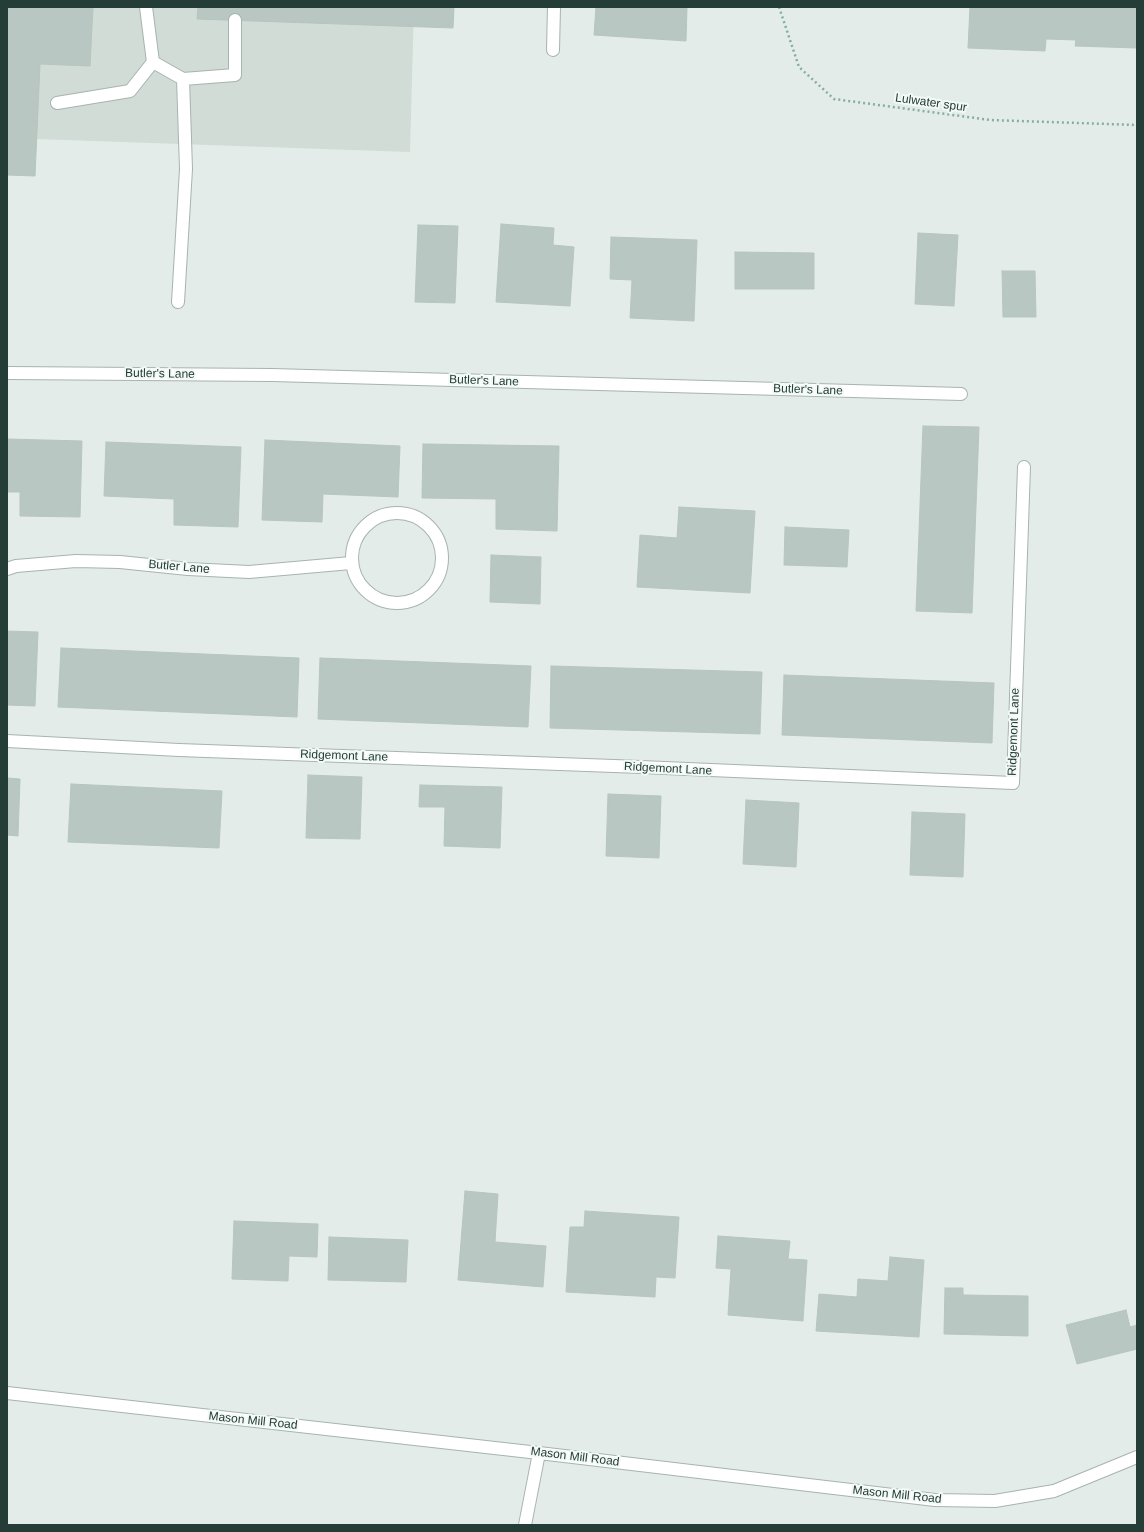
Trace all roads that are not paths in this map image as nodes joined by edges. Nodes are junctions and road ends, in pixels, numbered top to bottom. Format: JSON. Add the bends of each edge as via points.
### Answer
{"nodes":[{"id":1,"x":146,"y":7,"type":"edge"},
{"id":2,"x":554,"y":7,"type":"edge"},
{"id":3,"x":235,"y":20,"type":"dead end"},
{"id":4,"x":553,"y":50,"type":"dead end"},
{"id":5,"x":153,"y":62,"type":"junction"},
{"id":6,"x":184,"y":79,"type":"junction"},
{"id":7,"x":56,"y":102,"type":"dead end"},
{"id":8,"x":178,"y":302,"type":"dead end"},
{"id":9,"x":7,"y":373,"type":"edge"},
{"id":10,"x":961,"y":394,"type":"dead end"},
{"id":11,"x":1024,"y":467,"type":"dead end"},
{"id":12,"x":351,"y":563,"type":"junction"},
{"id":13,"x":7,"y":569,"type":"edge"},
{"id":14,"x":7,"y":741,"type":"edge"},
{"id":15,"x":7,"y":1393,"type":"edge"},
{"id":16,"x":539,"y":1453,"type":"junction"},
{"id":17,"x":1137,"y":1457,"type":"edge"},
{"id":18,"x":525,"y":1525,"type":"edge"}],
"edges":[{"from":1,"to":5,"type":"street"},
{"from":2,"to":4,"type":"street"},
{"from":3,"to":6,"type":"street","via":[[234,75]]},
{"from":5,"to":6,"type":"street"},
{"from":5,"to":7,"type":"street","via":[[130,91]]},
{"from":6,"to":8,"type":"street","via":[[186,169]]},
{"from":9,"to":10,"type":"street","name":"Butler's Lane","via":[[272,376]]},
{"from":11,"to":14,"type":"street","name":"Ridgemont Lane","via":[[1013,783]]},
{"from":12,"to":12,"type":"street","via":[[354,576],[365,592],[390,604],[412,602],[425,595],[436,582],[442,564],[436,534],[423,520],[405,513],[388,514],[372,520],[360,531],[355,539]]},
{"from":12,"to":13,"type":"street","name":"Butler Lane","via":[[249,572],[76,561]]},
{"from":15,"to":16,"type":"street","name":"Mason Mill Road"},
{"from":16,"to":17,"type":"street","name":"Mason Mill Road","via":[[935,1500],[995,1501],[1054,1491]]},
{"from":16,"to":18,"type":"street"}]}
